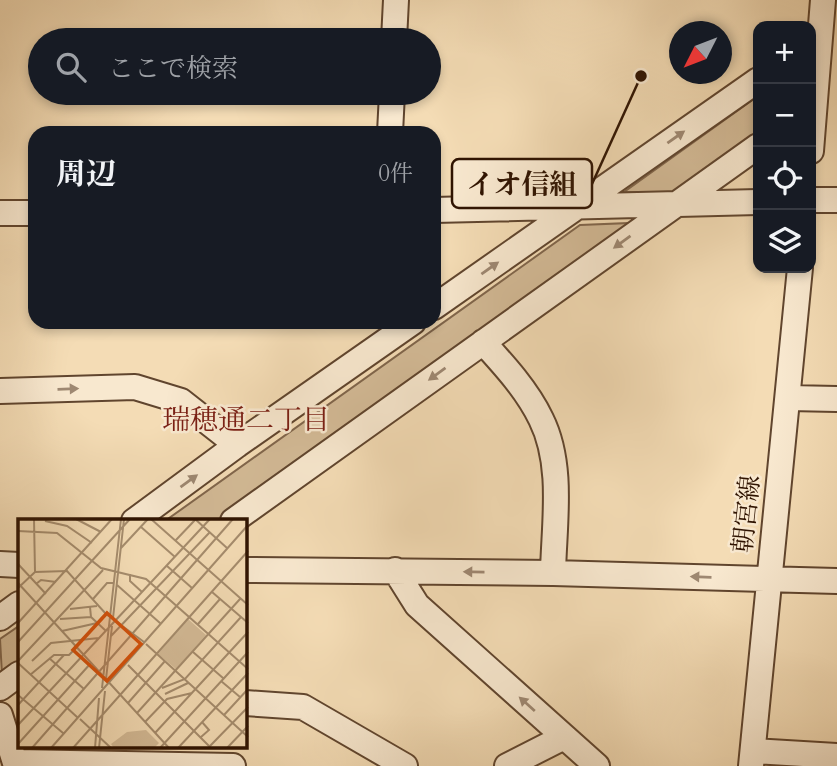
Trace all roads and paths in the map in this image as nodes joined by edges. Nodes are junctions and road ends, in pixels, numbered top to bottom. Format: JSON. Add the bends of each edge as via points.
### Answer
{"nodes":[{"id":1,"x":396,"y":0,"type":"edge"},
{"id":2,"x":823,"y":0,"type":"edge"},
{"id":3,"x":395,"y":28,"type":"edge"},
{"id":4,"x":816,"y":39,"type":"edge"},
{"id":5,"x":753,"y":84,"type":"edge"},
{"id":6,"x":837,"y":91,"type":"edge"},
{"id":7,"x":391,"y":105,"type":"edge"},
{"id":8,"x":816,"y":106,"type":"edge"},
{"id":9,"x":390,"y":126,"type":"edge"},
{"id":10,"x":757,"y":147,"type":"edge"},
{"id":11,"x":816,"y":201,"type":"edge"},
{"id":12,"x":837,"y":201,"type":"edge"},
{"id":13,"x":753,"y":202,"type":"edge"},
{"id":14,"x":674,"y":205,"type":"junction"},
{"id":15,"x":579,"y":206,"type":"junction"},
{"id":16,"x":441,"y":210,"type":"edge"},
{"id":17,"x":0,"y":213,"type":"edge"},
{"id":18,"x":28,"y":213,"type":"edge"},
{"id":19,"x":800,"y":273,"type":"edge"},
{"id":20,"x":441,"y":302,"type":"edge"},
{"id":21,"x":403,"y":329,"type":"edge"},
{"id":22,"x":483,"y":342,"type":"junction"},
{"id":23,"x":0,"y":391,"type":"edge"},
{"id":24,"x":789,"y":398,"type":"junction"},
{"id":25,"x":837,"y":399,"type":"edge"},
{"id":26,"x":237,"y":445,"type":"junction"},
{"id":27,"x":137,"y":519,"type":"edge"},
{"id":28,"x":236,"y":519,"type":"edge"},
{"id":29,"x":0,"y":565,"type":"edge"},
{"id":30,"x":18,"y":565,"type":"edge"},
{"id":31,"x":247,"y":570,"type":"edge"},
{"id":32,"x":395,"y":570,"type":"junction"},
{"id":33,"x":553,"y":573,"type":"junction"},
{"id":34,"x":769,"y":579,"type":"junction"},
{"id":35,"x":837,"y":581,"type":"edge"},
{"id":36,"x":18,"y":605,"type":"edge"},
{"id":37,"x":0,"y":618,"type":"edge"},
{"id":38,"x":18,"y":675,"type":"edge"},
{"id":39,"x":0,"y":688,"type":"edge"},
{"id":40,"x":247,"y":703,"type":"edge"},
{"id":41,"x":0,"y":715,"type":"edge"},
{"id":42,"x":564,"y":737,"type":"junction"},
{"id":43,"x":233,"y":748,"type":"edge"},
{"id":44,"x":837,"y":756,"type":"edge"},
{"id":45,"x":752,"y":759,"type":"edge"},
{"id":46,"x":16,"y":764,"type":"edge"},
{"id":47,"x":232,"y":766,"type":"edge"},
{"id":48,"x":405,"y":766,"type":"edge"},
{"id":49,"x":507,"y":766,"type":"edge"},
{"id":50,"x":597,"y":766,"type":"edge"}],
"edges":[{"from":1,"to":3,"type":"street"},
{"from":2,"to":4,"type":"street"},
{"from":15,"to":5,"type":"street","one_way":true},
{"from":6,"to":8,"type":"street"},
{"from":7,"to":9,"type":"street"},
{"from":10,"to":14,"type":"street"},
{"from":11,"to":12,"type":"street"},
{"from":13,"to":14,"type":"street"},
{"from":14,"to":15,"type":"street"},
{"from":14,"to":22,"type":"street","one_way":true},
{"from":15,"to":16,"type":"street"},
{"from":20,"to":15,"type":"street","one_way":true},
{"from":17,"to":18,"type":"street"},
{"from":19,"to":24,"type":"street","name":"朝宮線"},
{"from":21,"to":26,"type":"street"},
{"from":22,"to":28,"type":"street","one_way":true},
{"from":22,"to":33,"type":"street","via":[[515,377],[541,419],[553,455]]},
{"from":23,"to":26,"type":"street","one_way":true,"via":[[135,387],[181,401]]},
{"from":24,"to":25,"type":"street"},
{"from":24,"to":34,"type":"street","name":"朝宮線"},
{"from":27,"to":26,"type":"street","one_way":true},
{"from":29,"to":30,"type":"street"},
{"from":31,"to":32,"type":"street"},
{"from":33,"to":32,"type":"street","one_way":true},
{"from":42,"to":32,"type":"street","one_way":true,"via":[[417,605]]},
{"from":34,"to":33,"type":"street","one_way":true},
{"from":34,"to":35,"type":"street"},
{"from":34,"to":45,"type":"street","name":"朝宮線"},
{"from":36,"to":37,"type":"street"},
{"from":38,"to":39,"type":"street"},
{"from":40,"to":48,"type":"street","via":[[303,707]]},
{"from":41,"to":46,"type":"street"},
{"from":42,"to":49,"type":"street"},
{"from":42,"to":50,"type":"street"},
{"from":43,"to":47,"type":"street"},
{"from":44,"to":45,"type":"street"},
{"from":46,"to":47,"type":"street"}]}
